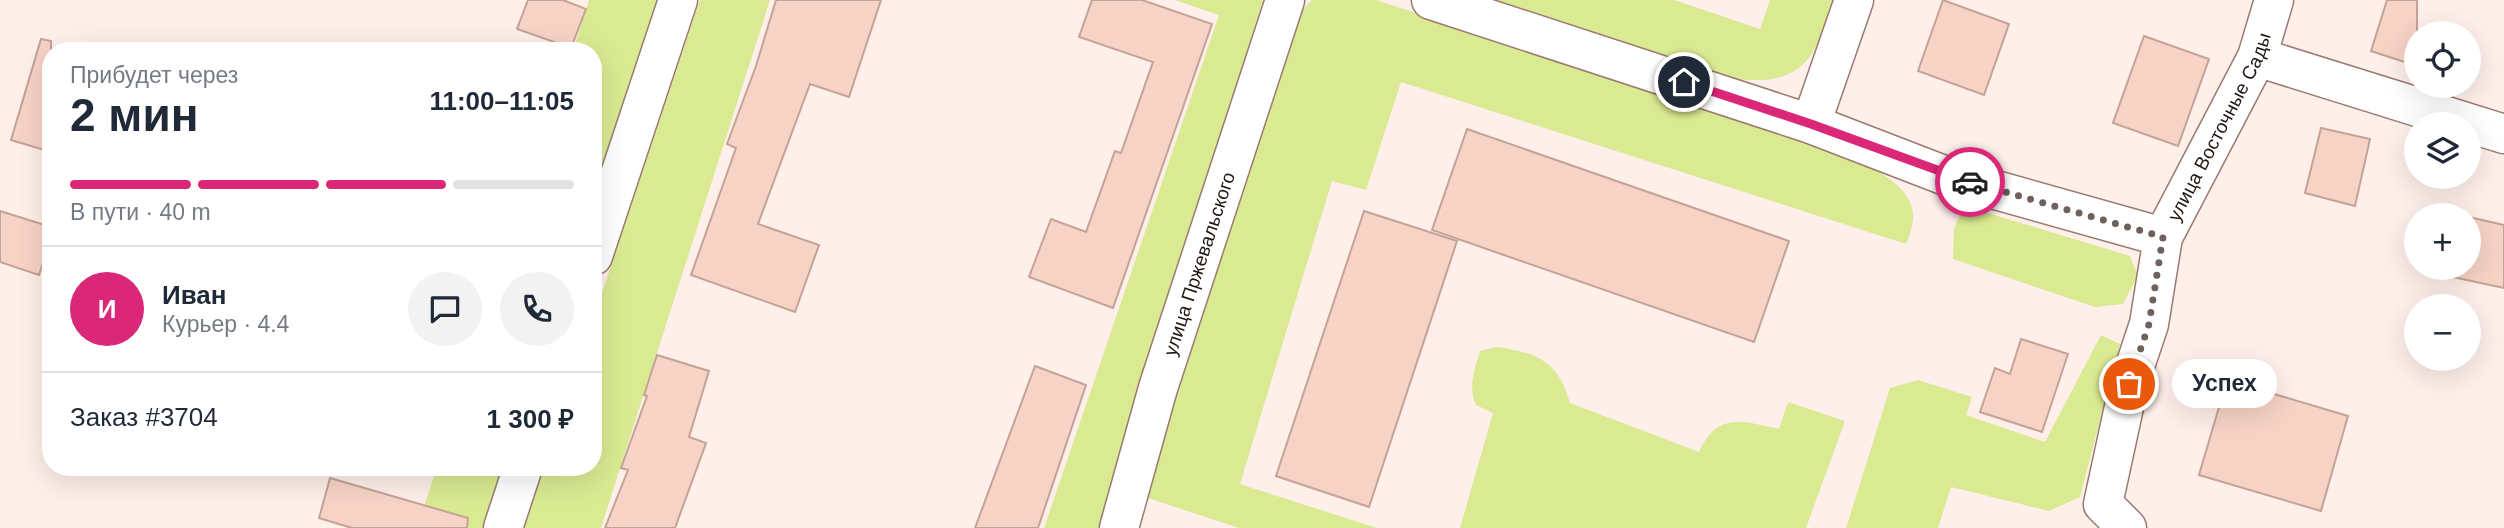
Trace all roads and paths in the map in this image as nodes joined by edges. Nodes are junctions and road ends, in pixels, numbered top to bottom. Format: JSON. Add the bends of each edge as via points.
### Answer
{"nodes":[{"id":1,"x":678,"y":0,"type":"edge"},
{"id":2,"x":1286,"y":0,"type":"edge"},
{"id":3,"x":1431,"y":0,"type":"edge"},
{"id":4,"x":1854,"y":0,"type":"edge"},
{"id":5,"x":2274,"y":0,"type":"edge"},
{"id":6,"x":2257,"y":57,"type":"junction"},
{"id":7,"x":1811,"y":124,"type":"junction"},
{"id":8,"x":2504,"y":134,"type":"edge"},
{"id":9,"x":602,"y":229,"type":"edge"},
{"id":10,"x":2163,"y":237,"type":"junction"},
{"id":11,"x":520,"y":476,"type":"edge"},
{"id":12,"x":503,"y":528,"type":"edge"},
{"id":13,"x":1118,"y":528,"type":"edge"},
{"id":14,"x":2127,"y":528,"type":"edge"}],
"edges":[{"from":1,"to":9,"type":"street"},
{"from":2,"to":13,"type":"street","name":"улица Пржевальского","via":[[1158,388]]},
{"from":3,"to":7,"type":"street"},
{"from":4,"to":7,"type":"street"},
{"from":5,"to":6,"type":"street","name":"улица Восточные Сады"},
{"from":6,"to":8,"type":"street"},
{"from":6,"to":10,"type":"street","name":"улица Восточные Сады"},
{"from":7,"to":10,"type":"street","via":[[1946,176]]},
{"from":10,"to":14,"type":"street","name":"улица Восточные Сады","via":[[2149,324],[2129,384],[2103,504]]},
{"from":11,"to":12,"type":"street"}]}
